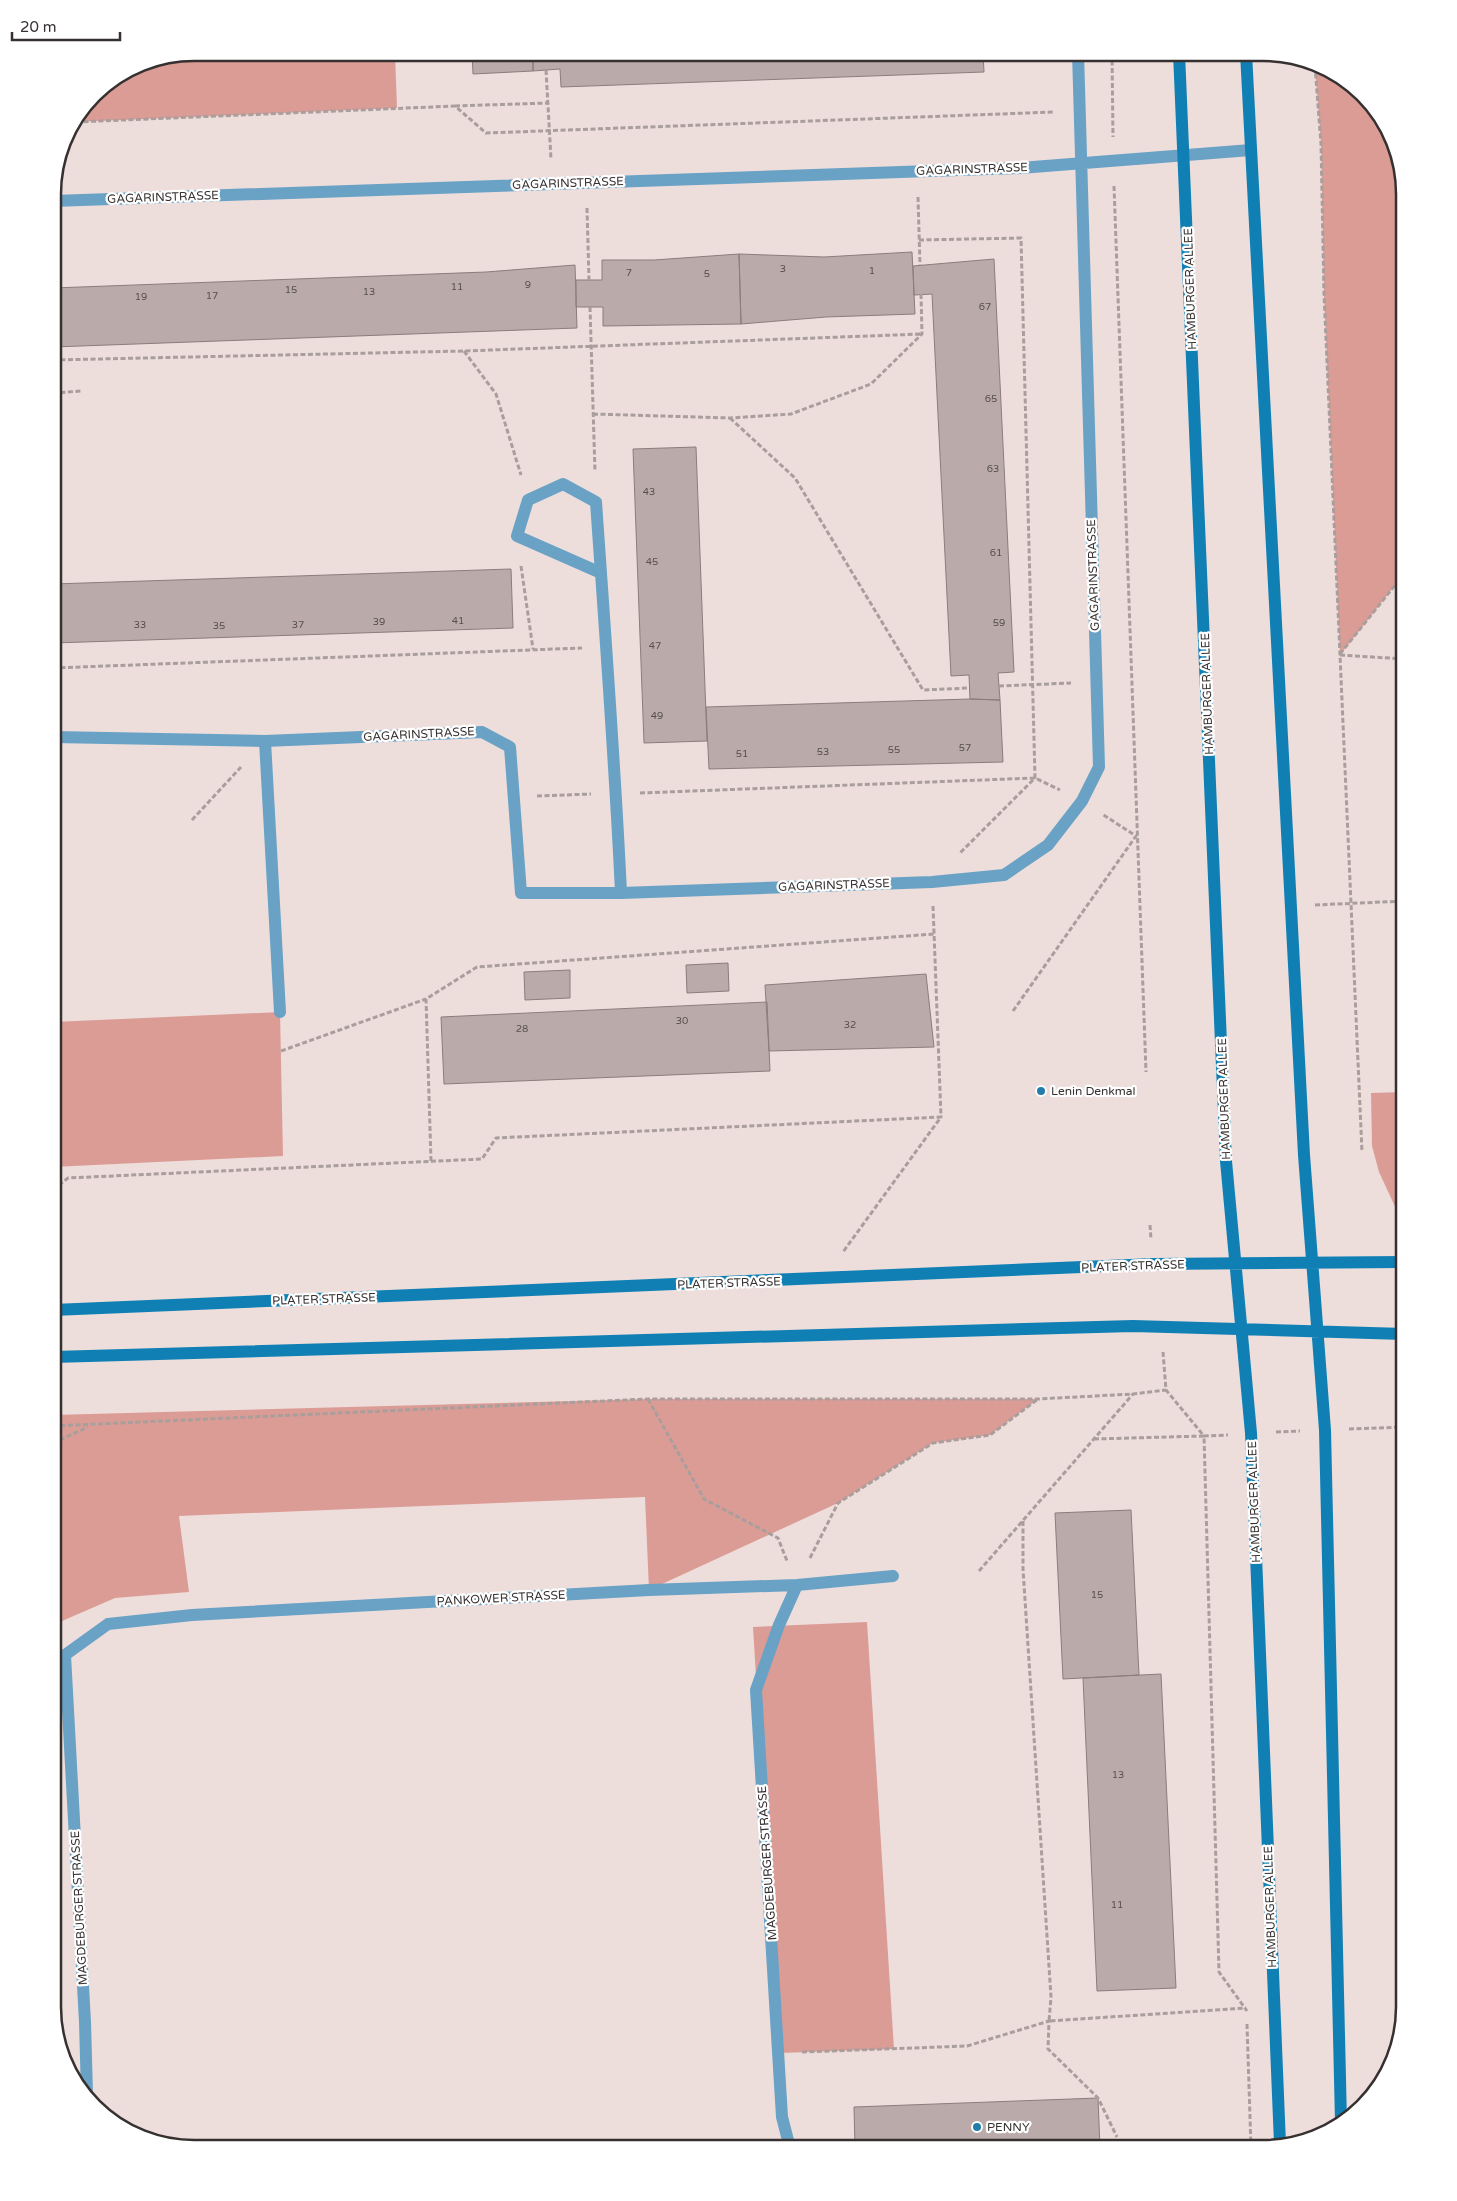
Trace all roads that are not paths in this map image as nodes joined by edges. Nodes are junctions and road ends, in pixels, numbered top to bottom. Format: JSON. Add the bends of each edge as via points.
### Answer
{"nodes":[{"id":1,"x":1078,"y":62,"type":"edge"},
{"id":2,"x":1179,"y":62,"type":"edge"},
{"id":3,"x":1246,"y":62,"type":"edge"},
{"id":4,"x":1251,"y":150,"type":"junction"},
{"id":5,"x":1184,"y":154,"type":"junction"},
{"id":6,"x":1082,"y":163,"type":"junction"},
{"id":7,"x":62,"y":201,"type":"edge"},
{"id":8,"x":601,"y":573,"type":"junction"},
{"id":9,"x":62,"y":737,"type":"edge"},
{"id":10,"x":265,"y":741,"type":"junction"},
{"id":11,"x":621,"y":893,"type":"junction"},
{"id":12,"x":280,"y":1012,"type":"dead end"},
{"id":13,"x":1312,"y":1262,"type":"junction"},
{"id":14,"x":1396,"y":1262,"type":"edge"},
{"id":15,"x":1236,"y":1263,"type":"junction"},
{"id":16,"x":61,"y":1310,"type":"edge"},
{"id":17,"x":1242,"y":1330,"type":"junction"},
{"id":18,"x":1317,"y":1332,"type":"junction"},
{"id":19,"x":1396,"y":1334,"type":"edge"},
{"id":20,"x":61,"y":1357,"type":"edge"},
{"id":21,"x":894,"y":1576,"type":"dead end"},
{"id":22,"x":797,"y":1585,"type":"junction"},
{"id":23,"x":108,"y":1624,"type":"joint"},
{"id":24,"x":87,"y":2085,"type":"edge"},
{"id":25,"x":1341,"y":2114,"type":"edge"},
{"id":26,"x":1280,"y":2139,"type":"edge"},
{"id":27,"x":788,"y":2140,"type":"edge"}],
"edges":[{"from":1,"to":6,"type":"street"},
{"from":2,"to":5,"type":"street","name":"HAMBURGER ALLEE"},
{"from":3,"to":4,"type":"street"},
{"from":4,"to":5,"type":"street","name":"GAGARINSTRASSE"},
{"from":4,"to":13,"type":"street"},
{"from":5,"to":6,"type":"street","name":"GAGARINSTRASSE"},
{"from":5,"to":15,"type":"street","name":"HAMBURGER ALLEE","via":[[1226,1161]]},
{"from":6,"to":7,"type":"street","name":"GAGARINSTRASSE"},
{"from":6,"to":11,"type":"street","name":"GAGARINSTRASSE","via":[[1099,767],[1082,801],[1048,845],[1004,875],[932,882]]},
{"from":8,"to":8,"type":"street","via":[[596,502],[563,484],[528,500],[517,536]]},
{"from":8,"to":11,"type":"street"},
{"from":9,"to":10,"type":"street","name":"GAGARINSTRASSE"},
{"from":10,"to":11,"type":"street","name":"GAGARINSTRASSE","via":[[482,732],[510,747],[521,894]]},
{"from":10,"to":12,"type":"street"},
{"from":13,"to":14,"type":"street","name":"PLATER STRASSE"},
{"from":13,"to":15,"type":"street","name":"PLATER STRASSE"},
{"from":13,"to":18,"type":"street"},
{"from":15,"to":16,"type":"street","name":"PLATER STRASSE"},
{"from":15,"to":17,"type":"street","name":"HAMBURGER ALLEE"},
{"from":17,"to":18,"type":"street"},
{"from":17,"to":20,"type":"street","via":[[1133,1326]]},
{"from":17,"to":26,"type":"street","name":"HAMBURGER ALLEE","via":[[1251,1433]]},
{"from":18,"to":19,"type":"street"},
{"from":18,"to":25,"type":"street","via":[[1325,1430]]},
{"from":21,"to":22,"type":"street","name":"PANKOWER STRASSE"},
{"from":22,"to":23,"type":"street","name":"PANKOWER STRASSE","via":[[648,1590],[202,1615]]},
{"from":22,"to":27,"type":"street","name":"MAGDEBURGER STRASSE","via":[[756,1690],[782,2117]]},
{"from":23,"to":24,"type":"street","name":"MAGDEBURGER STRASSE","via":[[65,1655]]}]}
